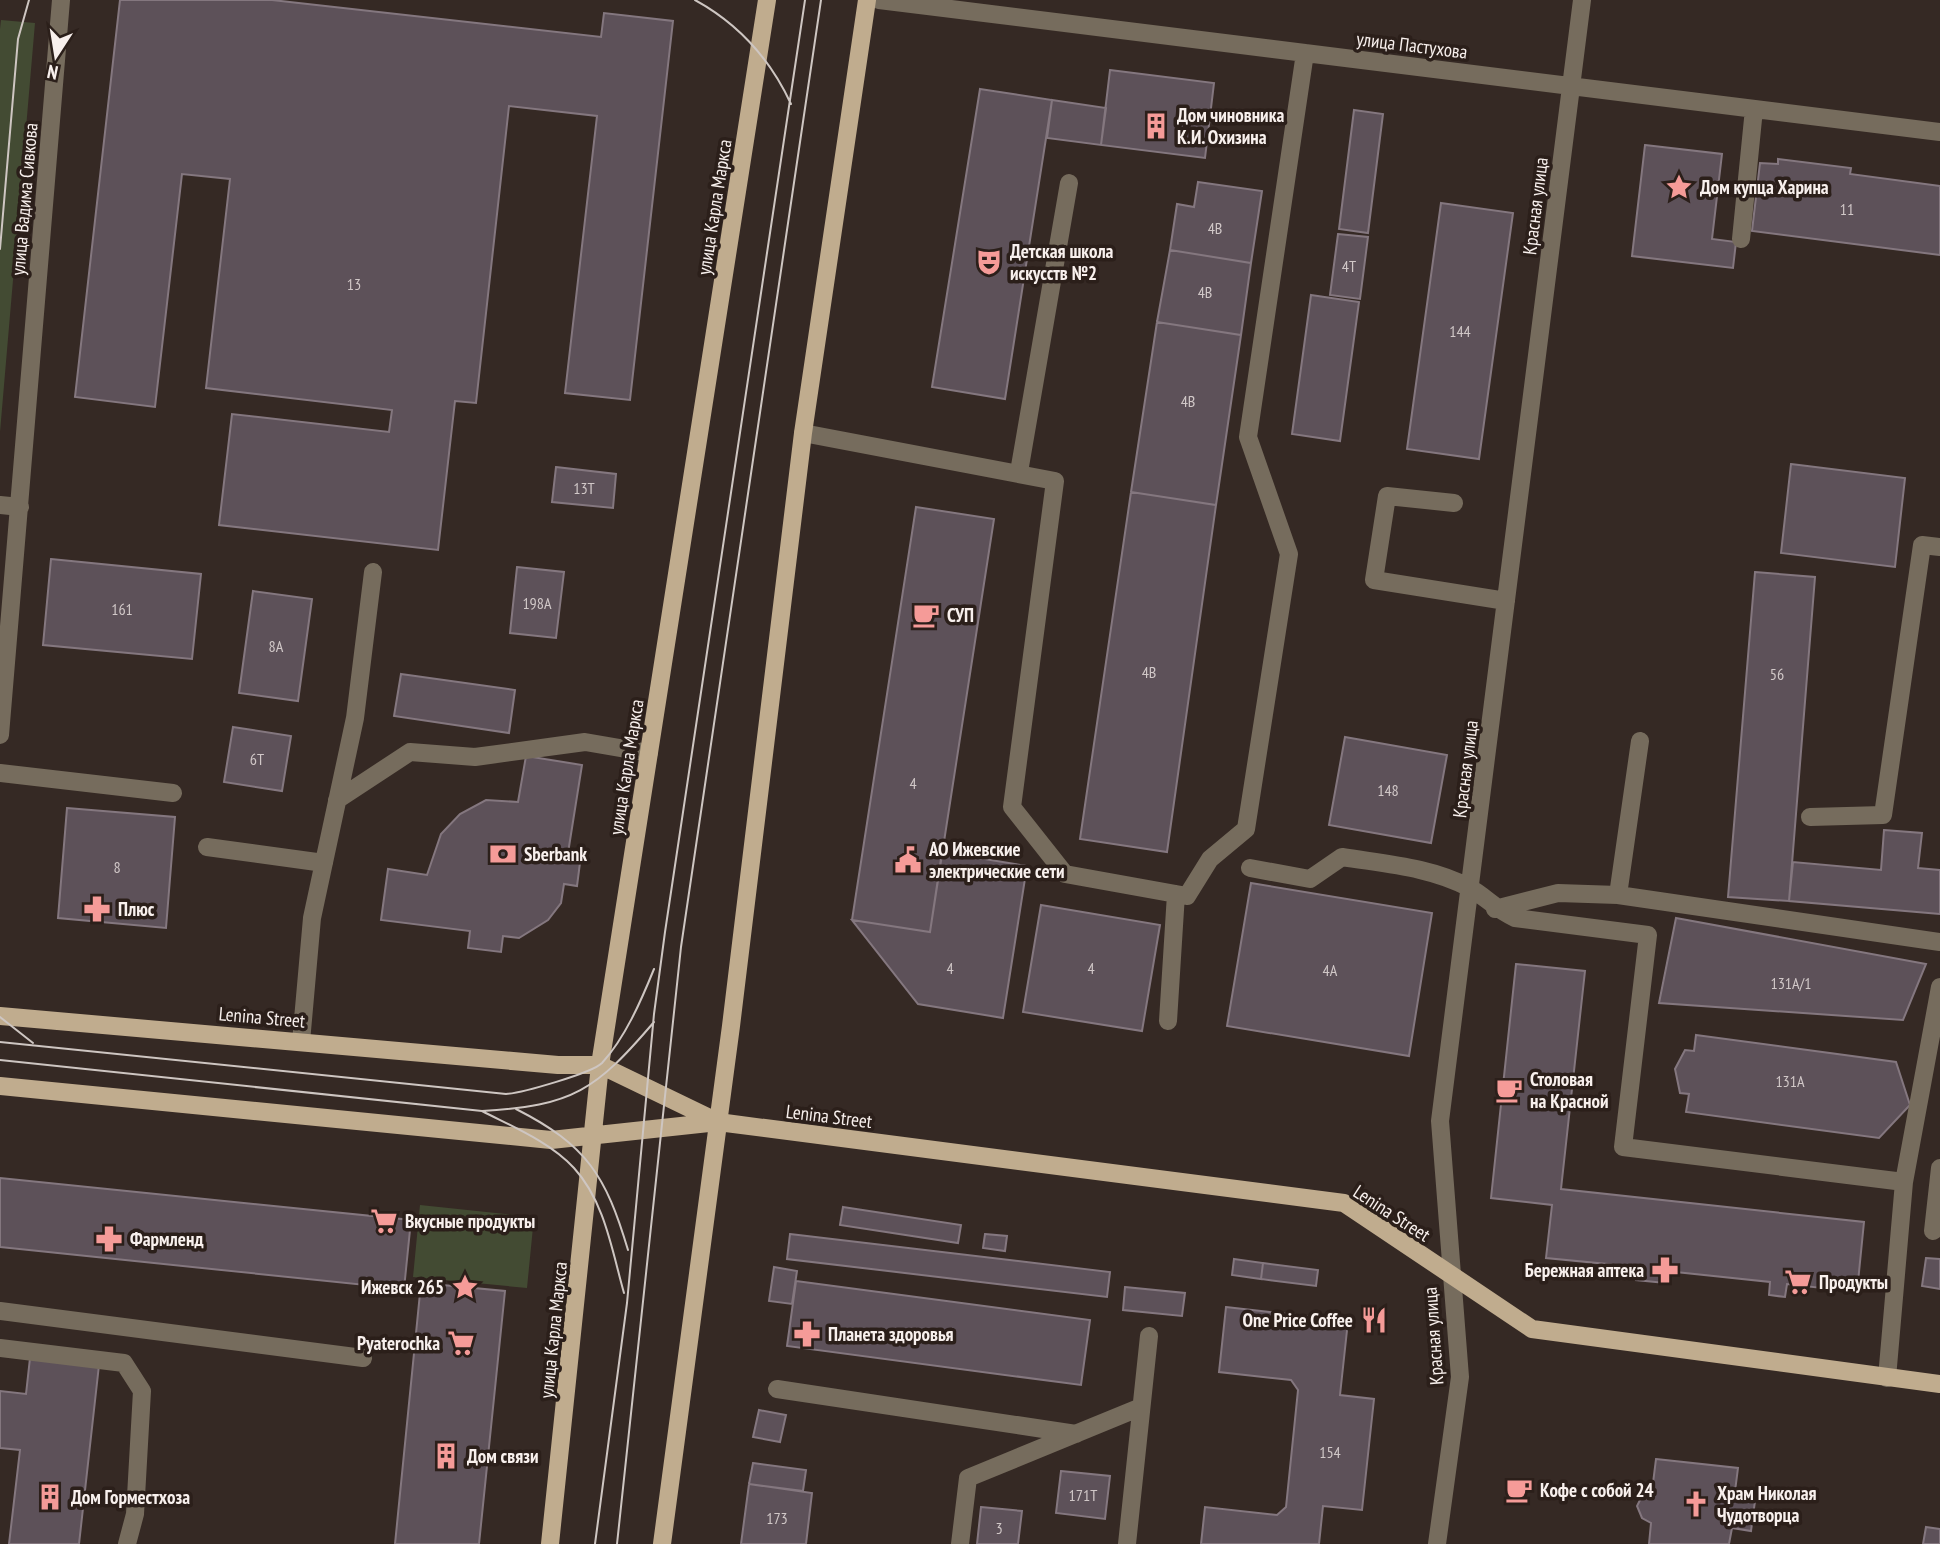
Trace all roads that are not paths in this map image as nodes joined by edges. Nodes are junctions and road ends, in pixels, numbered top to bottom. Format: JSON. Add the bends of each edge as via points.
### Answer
{"nodes":[{"id":1,"x":61,"y":0,"type":"edge"},
{"id":2,"x":767,"y":0,"type":"edge"},
{"id":3,"x":867,"y":0,"type":"edge"},
{"id":4,"x":879,"y":0,"type":"edge"},
{"id":5,"x":1582,"y":0,"type":"edge"},
{"id":6,"x":1305,"y":53,"type":"junction"},
{"id":7,"x":1571,"y":86,"type":"junction"},
{"id":8,"x":1754,"y":109,"type":"junction"},
{"id":9,"x":1940,"y":132,"type":"edge"},
{"id":10,"x":1069,"y":183,"type":"dead end"},
{"id":11,"x":1741,"y":239,"type":"dead end"},
{"id":12,"x":803,"y":433,"type":"junction"},
{"id":13,"x":1019,"y":472,"type":"junction"},
{"id":14,"x":1454,"y":503,"type":"dead end"},
{"id":15,"x":0,"y":505,"type":"edge"},
{"id":16,"x":20,"y":507,"type":"junction"},
{"id":17,"x":1940,"y":547,"type":"edge"},
{"id":18,"x":373,"y":572,"type":"dead end"},
{"id":19,"x":1506,"y":601,"type":"junction"},
{"id":20,"x":0,"y":735,"type":"edge"},
{"id":21,"x":1640,"y":741,"type":"dead end"},
{"id":22,"x":649,"y":752,"type":"junction"},
{"id":23,"x":0,"y":773,"type":"edge"},
{"id":24,"x":173,"y":793,"type":"dead end"},
{"id":25,"x":337,"y":800,"type":"junction"},
{"id":26,"x":1810,"y":817,"type":"dead end"},
{"id":27,"x":207,"y":847,"type":"dead end"},
{"id":28,"x":324,"y":863,"type":"junction"},
{"id":29,"x":1250,"y":868,"type":"dead end"},
{"id":30,"x":1471,"y":888,"type":"junction"},
{"id":31,"x":1176,"y":894,"type":"junction"},
{"id":32,"x":1618,"y":895,"type":"junction"},
{"id":33,"x":1495,"y":909,"type":"junction"},
{"id":34,"x":1940,"y":942,"type":"edge"},
{"id":35,"x":1940,"y":987,"type":"edge"},
{"id":36,"x":0,"y":1016,"type":"edge"},
{"id":37,"x":1168,"y":1021,"type":"dead end"},
{"id":38,"x":302,"y":1042,"type":"junction"},
{"id":39,"x":600,"y":1065,"type":"junction"},
{"id":40,"x":0,"y":1086,"type":"edge"},
{"id":41,"x":718,"y":1122,"type":"junction"},
{"id":42,"x":593,"y":1135,"type":"junction"},
{"id":43,"x":1940,"y":1168,"type":"edge"},
{"id":44,"x":1904,"y":1182,"type":"junction"},
{"id":45,"x":1933,"y":1231,"type":"dead end"},
{"id":46,"x":1451,"y":1276,"type":"junction"},
{"id":47,"x":0,"y":1311,"type":"edge"},
{"id":48,"x":1149,"y":1336,"type":"dead end"},
{"id":49,"x":0,"y":1348,"type":"edge"},
{"id":50,"x":363,"y":1358,"type":"dead end"},
{"id":51,"x":1887,"y":1378,"type":"junction"},
{"id":52,"x":1940,"y":1384,"type":"edge"},
{"id":53,"x":776,"y":1389,"type":"dead end"},
{"id":54,"x":1141,"y":1407,"type":"junction"},
{"id":55,"x":1076,"y":1434,"type":"junction"},
{"id":56,"x":127,"y":1544,"type":"edge"},
{"id":57,"x":550,"y":1544,"type":"edge"},
{"id":58,"x":662,"y":1544,"type":"edge"},
{"id":59,"x":960,"y":1544,"type":"edge"},
{"id":60,"x":1126,"y":1544,"type":"edge"},
{"id":61,"x":1437,"y":1544,"type":"edge"}],
"edges":[{"from":1,"to":16,"type":"street","name":"улица Вадима Сивкова"},
{"from":2,"to":22,"type":"main road","name":"улица Карла Маркса"},
{"from":3,"to":12,"type":"main road"},
{"from":4,"to":6,"type":"street","name":"улица Пастухова"},
{"from":5,"to":7,"type":"street","name":"Красная улица"},
{"from":6,"to":7,"type":"street","name":"улица Пастухова"},
{"from":6,"to":31,"type":"street","via":[[1248,437],[1289,554],[1246,830],[1210,859],[1187,896]]},
{"from":7,"to":8,"type":"street","name":"улица Пастухова"},
{"from":7,"to":19,"type":"street","name":"Красная улица"},
{"from":8,"to":9,"type":"street","name":"улица Пастухова"},
{"from":8,"to":11,"type":"street"},
{"from":10,"to":13,"type":"street"},
{"from":12,"to":13,"type":"street"},
{"from":12,"to":41,"type":"main road"},
{"from":13,"to":31,"type":"street","via":[[1055,481],[1012,807],[1065,874]]},
{"from":14,"to":19,"type":"street","via":[[1387,496],[1374,580]]},
{"from":15,"to":16,"type":"street"},
{"from":16,"to":20,"type":"street","name":"улица Вадима Сивкова"},
{"from":17,"to":26,"type":"street","via":[[1922,545],[1882,815]]},
{"from":18,"to":25,"type":"street","via":[[355,718]]},
{"from":19,"to":30,"type":"street","name":"Красная улица"},
{"from":21,"to":32,"type":"street"},
{"from":22,"to":25,"type":"street","via":[[585,742],[475,757],[410,752]]},
{"from":22,"to":39,"type":"main road","name":"улица Карла Маркса"},
{"from":23,"to":24,"type":"street"},
{"from":25,"to":28,"type":"street"},
{"from":27,"to":28,"type":"street"},
{"from":28,"to":38,"type":"street","via":[[312,918]]},
{"from":29,"to":30,"type":"street","via":[[1310,879],[1342,857],[1429,872]]},
{"from":30,"to":33,"type":"street"},
{"from":30,"to":46,"type":"street","name":"Красная улица","via":[[1440,1121]]},
{"from":31,"to":37,"type":"street"},
{"from":32,"to":33,"type":"street","via":[[1558,893]]},
{"from":32,"to":34,"type":"street"},
{"from":33,"to":44,"type":"street","via":[[1515,918],[1648,935],[1623,1147]]},
{"from":35,"to":44,"type":"street"},
{"from":36,"to":38,"type":"main road","name":"Lenina Street"},
{"from":38,"to":39,"type":"main road","name":"Lenina Street"},
{"from":39,"to":41,"type":"main road","name":"Lenina Street"},
{"from":39,"to":42,"type":"main road","name":"улица Карла Маркса"},
{"from":40,"to":42,"type":"main road","name":"Lenina Street","via":[[551,1140]]},
{"from":41,"to":42,"type":"main road","name":"Lenina Street"},
{"from":41,"to":46,"type":"main road","name":"Lenina Street","via":[[1344,1203]]},
{"from":41,"to":58,"type":"main road"},
{"from":42,"to":57,"type":"main road","name":"улица Карла Маркса"},
{"from":43,"to":45,"type":"street"},
{"from":44,"to":51,"type":"street"},
{"from":46,"to":51,"type":"main road","name":"Lenina Street","via":[[1532,1329]]},
{"from":46,"to":61,"type":"street","name":"Красная улица","via":[[1461,1377]]},
{"from":47,"to":50,"type":"street"},
{"from":48,"to":54,"type":"street"},
{"from":49,"to":56,"type":"street","via":[[124,1363],[142,1391],[135,1514]]},
{"from":51,"to":52,"type":"main road","name":"Lenina Street"},
{"from":53,"to":55,"type":"street"},
{"from":54,"to":55,"type":"street"},
{"from":54,"to":60,"type":"street"},
{"from":55,"to":59,"type":"street","via":[[968,1478]]}]}
